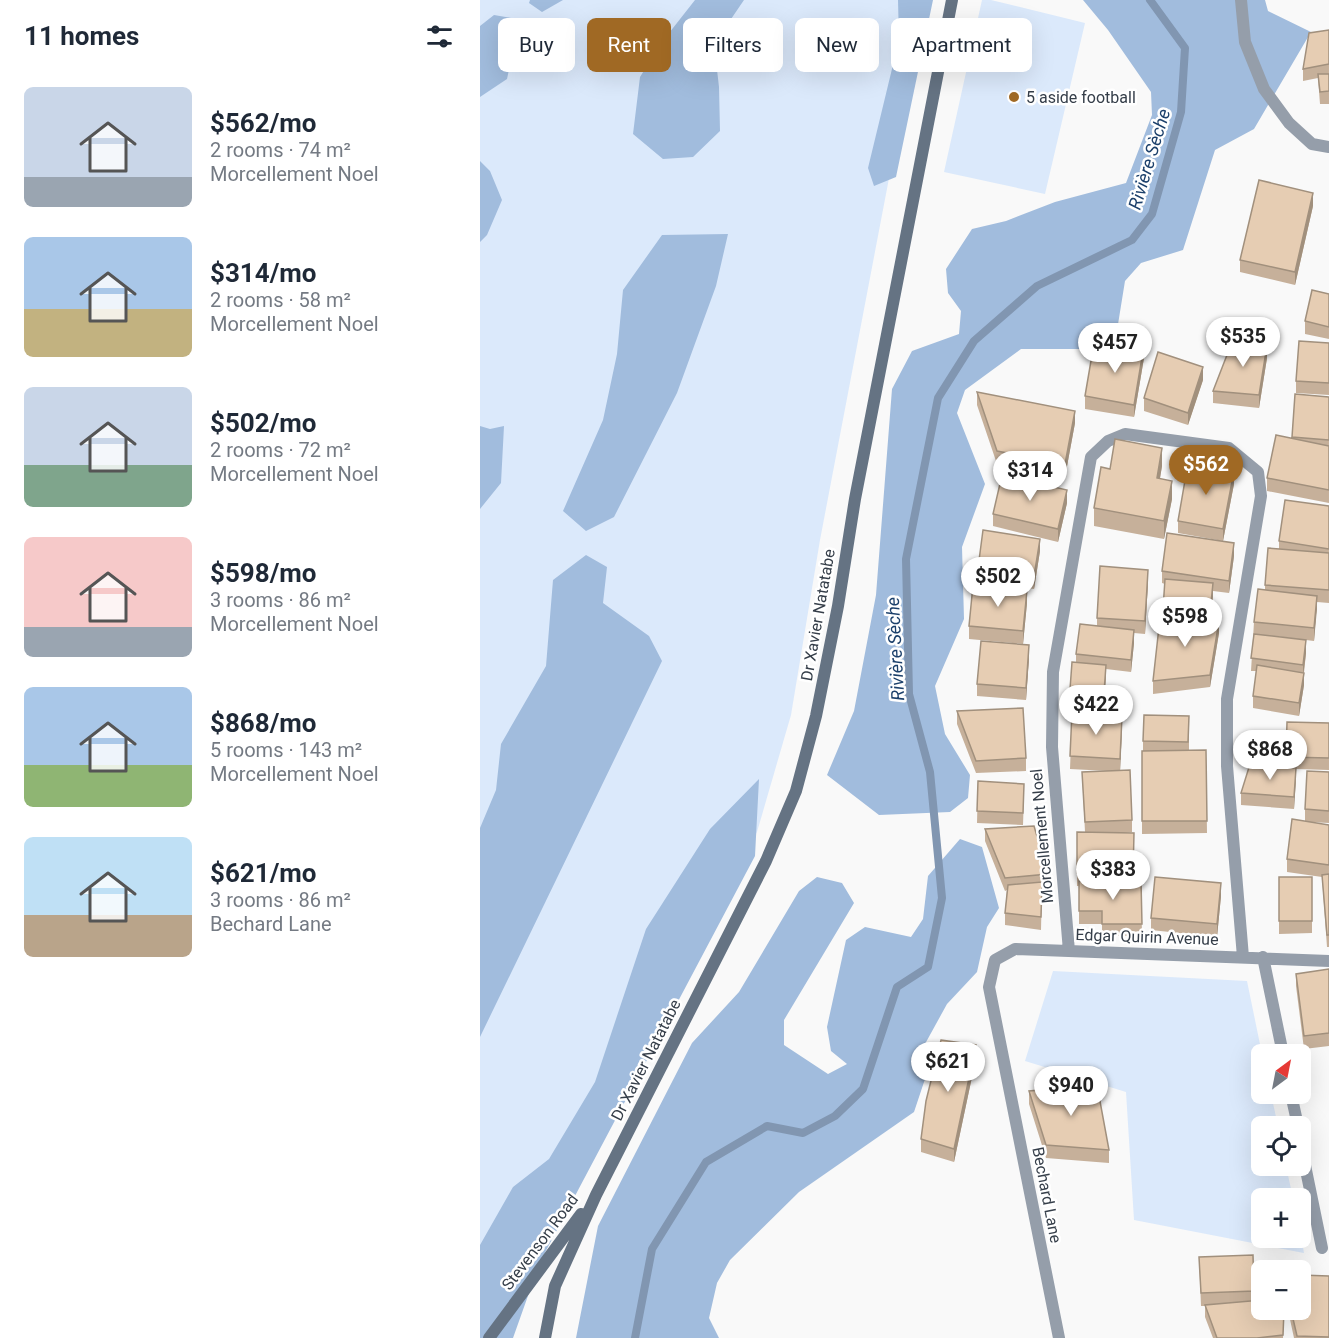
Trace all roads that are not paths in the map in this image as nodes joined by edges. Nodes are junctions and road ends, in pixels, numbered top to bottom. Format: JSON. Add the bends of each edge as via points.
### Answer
{"nodes":[{"id":1,"x":952,"y":0,"type":"edge"},
{"id":2,"x":1241,"y":0,"type":"edge"},
{"id":3,"x":1329,"y":147,"type":"edge"},
{"id":4,"x":1068,"y":951,"type":"junction"},
{"id":5,"x":1243,"y":957,"type":"junction"},
{"id":6,"x":1263,"y":957,"type":"junction"},
{"id":7,"x":1329,"y":961,"type":"edge"},
{"id":8,"x":989,"y":987,"type":"joint"},
{"id":9,"x":1281,"y":1044,"type":"edge"},
{"id":10,"x":1307,"y":1176,"type":"edge"},
{"id":11,"x":596,"y":1195,"type":"junction"},
{"id":12,"x":1322,"y":1248,"type":"dead end"},
{"id":13,"x":489,"y":1338,"type":"edge"},
{"id":14,"x":545,"y":1338,"type":"edge"},
{"id":15,"x":1059,"y":1338,"type":"edge"}],
"edges":[{"from":1,"to":11,"type":"main road","name":"Dr Xavier Natatabe","via":[[832,637],[796,791],[766,861]]},
{"from":2,"to":3,"type":"street","via":[[1245,42],[1264,89],[1289,123],[1312,144]]},
{"from":4,"to":5,"type":"street","name":"Edgar Quirin Avenue"},
{"from":4,"to":5,"type":"street","name":"Morcellement Noel","via":[[1052,747],[1053,672],[1091,457],[1108,441],[1125,434],[1229,448],[1258,472],[1261,496],[1227,699],[1227,765]]},
{"from":4,"to":8,"type":"street","name":"Edgar Quirin Avenue","via":[[1015,949],[995,960]]},
{"from":5,"to":6,"type":"street","name":"Edgar Quirin Avenue"},
{"from":6,"to":7,"type":"street","name":"Edgar Quirin Avenue"},
{"from":6,"to":9,"type":"street"},
{"from":8,"to":15,"type":"street","name":"Bechard Lane"},
{"from":10,"to":12,"type":"street"},
{"from":11,"to":13,"type":"main road","name":"Stevenson Road"},
{"from":11,"to":14,"type":"main road","via":[[555,1286]]}]}
